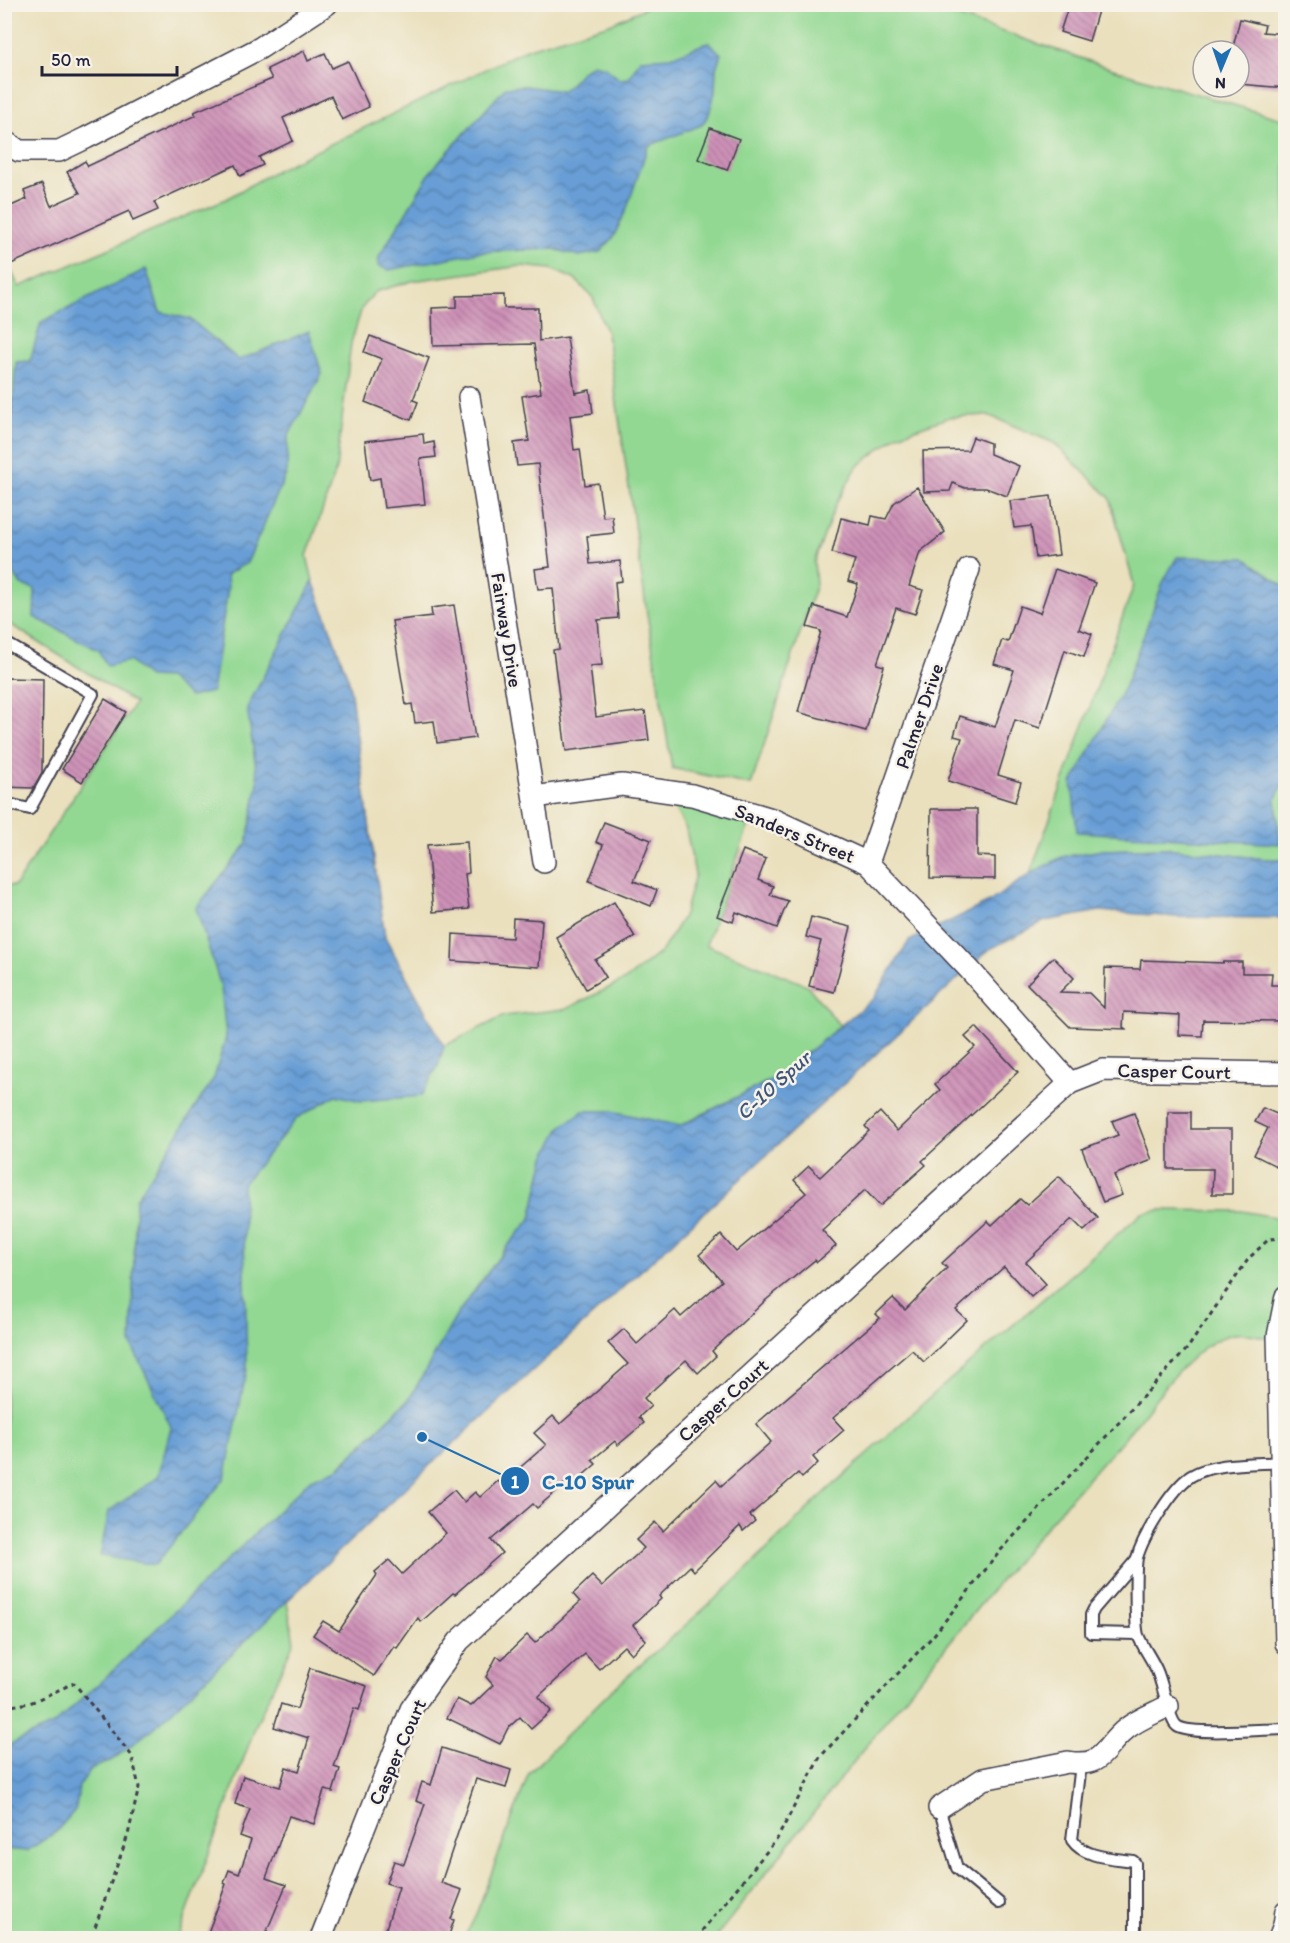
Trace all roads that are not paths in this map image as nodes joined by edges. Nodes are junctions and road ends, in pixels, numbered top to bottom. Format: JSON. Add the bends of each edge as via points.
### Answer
{"nodes":[{"id":1,"x":327,"y":4,"type":"edge"},
{"id":2,"x":4,"y":140,"type":"edge"},
{"id":3,"x":470,"y":397,"type":"dead end"},
{"id":4,"x":969,"y":569,"type":"dead end"},
{"id":5,"x":4,"y":642,"type":"edge"},
{"id":6,"x":534,"y":797,"type":"junction"},
{"id":7,"x":4,"y":803,"type":"edge"},
{"id":8,"x":544,"y":862,"type":"dead end"},
{"id":9,"x":868,"y":863,"type":"junction"},
{"id":10,"x":1286,"y":1073,"type":"edge"},
{"id":11,"x":1070,"y":1083,"type":"junction"},
{"id":12,"x":1286,"y":1296,"type":"edge"},
{"id":13,"x":1281,"y":1461,"type":"junction"},
{"id":14,"x":1136,"y":1560,"type":"junction"},
{"id":15,"x":1137,"y":1634,"type":"junction"},
{"id":16,"x":1286,"y":1643,"type":"edge"},
{"id":17,"x":1168,"y":1706,"type":"junction"},
{"id":18,"x":1286,"y":1729,"type":"edge"},
{"id":19,"x":1081,"y":1764,"type":"junction"},
{"id":20,"x":939,"y":1808,"type":"joint"},
{"id":21,"x":999,"y":1903,"type":"dead end"},
{"id":22,"x":1286,"y":1911,"type":"edge"},
{"id":23,"x":321,"y":1938,"type":"edge"},
{"id":24,"x":1135,"y":1938,"type":"edge"},
{"id":25,"x":1279,"y":1938,"type":"edge"}],
"edges":[{"from":1,"to":2,"type":"street","via":[[260,48],[59,151],[19,152]]},
{"from":3,"to":6,"type":"street","name":"Fairway Drive"},
{"from":4,"to":9,"type":"street","name":"Palmer Drive"},
{"from":5,"to":7,"type":"lane","via":[[93,694],[30,809]]},
{"from":6,"to":8,"type":"street","name":"Fairway Drive"},
{"from":6,"to":9,"type":"street","name":"Sanders Street","via":[[622,785],[692,795],[772,819]]},
{"from":9,"to":11,"type":"street","name":"Sanders Street"},
{"from":10,"to":11,"type":"street","name":"Casper Court","via":[[1103,1070]]},
{"from":11,"to":23,"type":"street","name":"Casper Court","via":[[459,1641],[411,1709]]},
{"from":12,"to":13,"type":"street","via":[[1278,1336]]},
{"from":13,"to":14,"type":"lane","via":[[1221,1466],[1191,1476],[1167,1502]]},
{"from":13,"to":16,"type":"street"},
{"from":14,"to":15,"type":"lane"},
{"from":14,"to":15,"type":"lane","via":[[1094,1609],[1091,1633]]},
{"from":15,"to":17,"type":"lane","via":[[1157,1671]]},
{"from":17,"to":18,"type":"lane","via":[[1171,1718],[1186,1731]]},
{"from":17,"to":19,"type":"street","via":[[1126,1728],[1096,1761]]},
{"from":19,"to":20,"type":"street","via":[[1068,1762],[983,1779]]},
{"from":19,"to":24,"type":"lane","via":[[1072,1840],[1092,1854],[1135,1863]]},
{"from":20,"to":21,"type":"lane","via":[[957,1868]]},
{"from":22,"to":25,"type":"street"}]}
